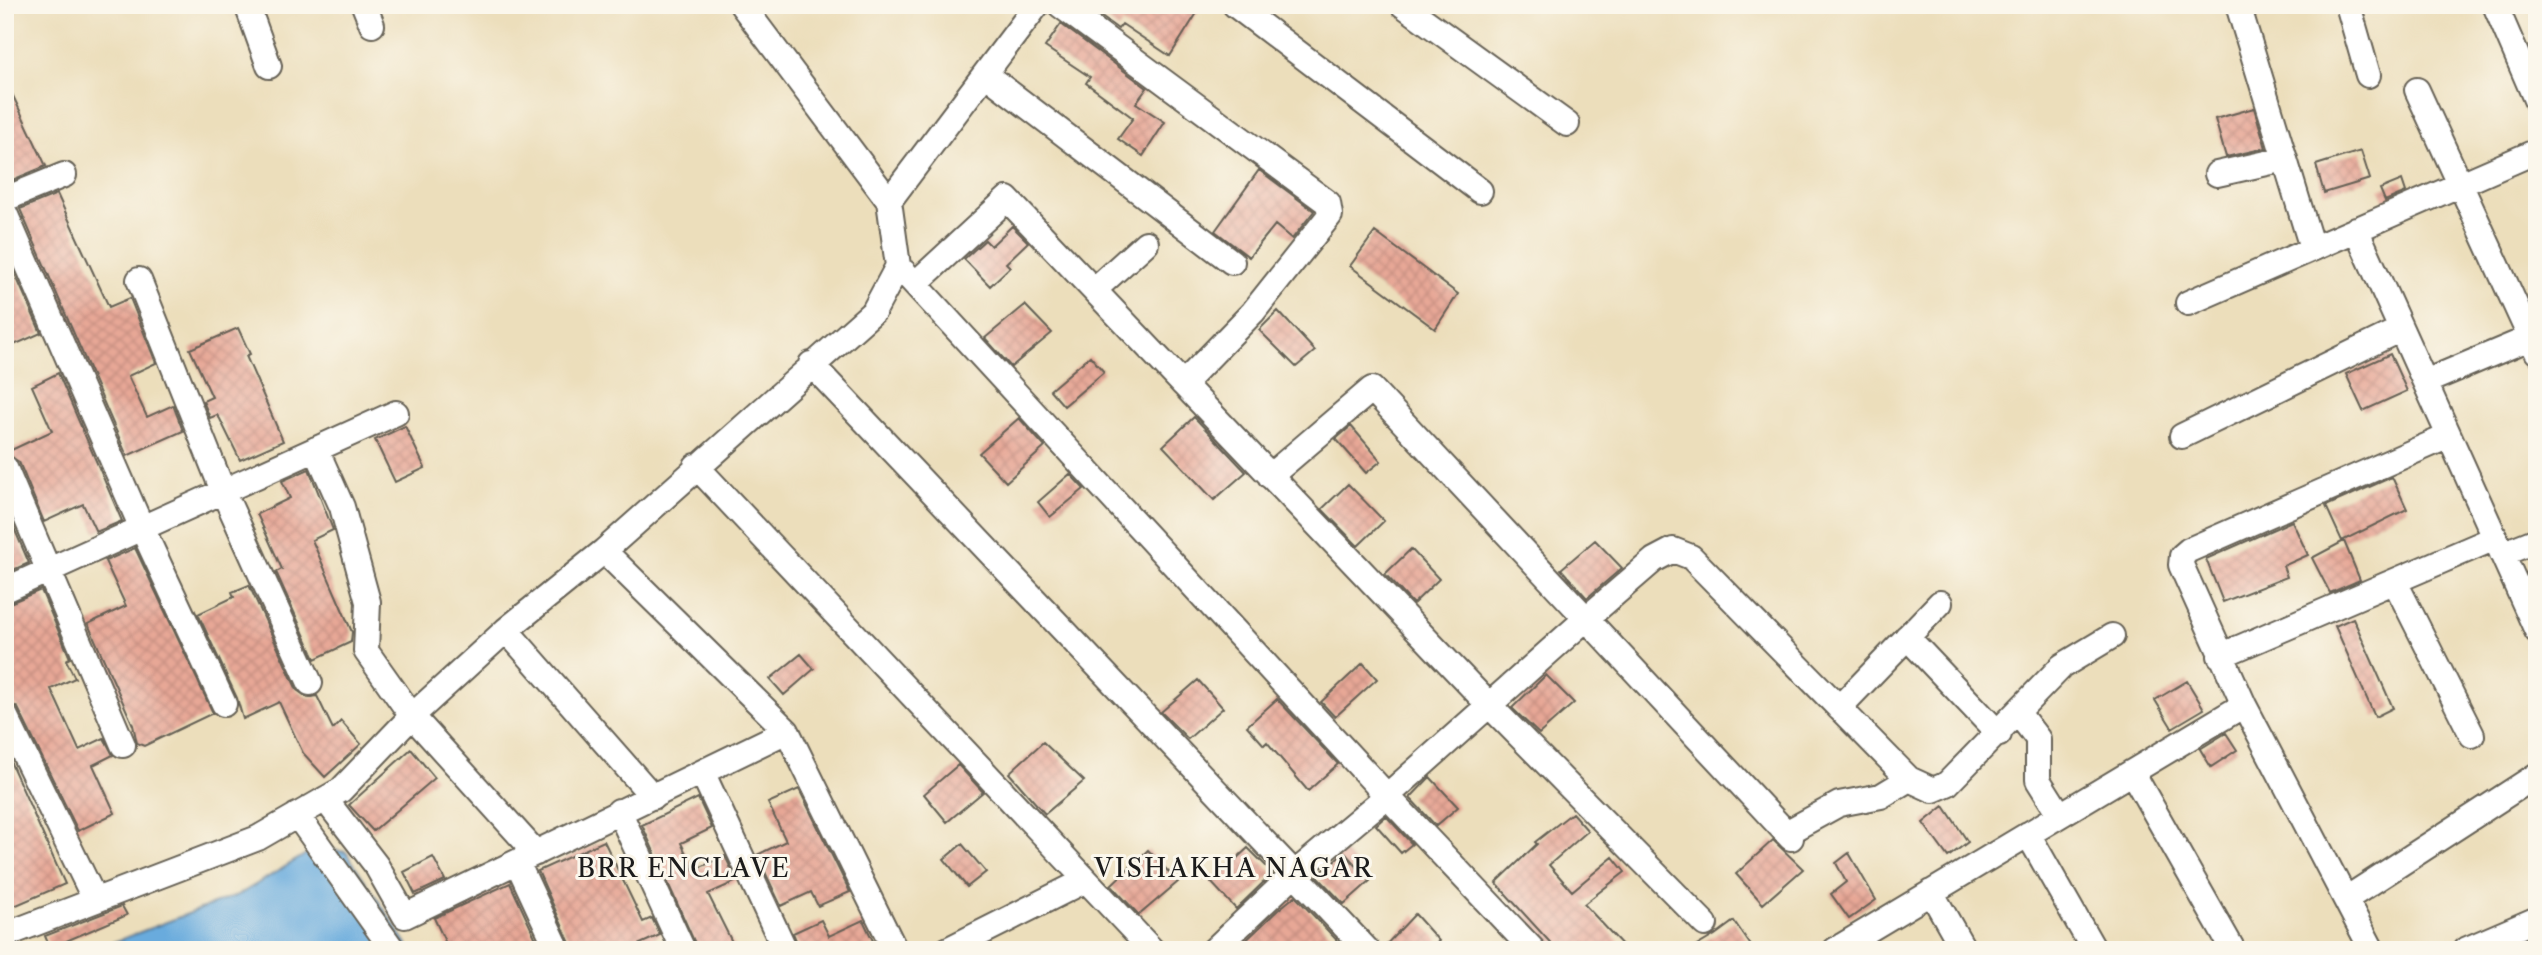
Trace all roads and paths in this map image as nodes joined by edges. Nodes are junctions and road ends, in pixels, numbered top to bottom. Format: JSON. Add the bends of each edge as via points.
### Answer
{"nodes":[{"id":1,"x":247,"y":5,"type":"edge"},
{"id":2,"x":742,"y":5,"type":"edge"},
{"id":3,"x":1037,"y":5,"type":"edge"},
{"id":4,"x":1060,"y":5,"type":"edge"},
{"id":5,"x":1234,"y":5,"type":"edge"},
{"id":6,"x":1403,"y":5,"type":"edge"},
{"id":7,"x":2238,"y":5,"type":"edge"},
{"id":8,"x":2348,"y":5,"type":"edge"},
{"id":9,"x":2495,"y":5,"type":"edge"},
{"id":10,"x":269,"y":66,"type":"dead end"},
{"id":11,"x":985,"y":74,"type":"junction"},
{"id":12,"x":2368,"y":75,"type":"dead end"},
{"id":13,"x":2417,"y":90,"type":"dead end"},
{"id":14,"x":2537,"y":102,"type":"edge"},
{"id":15,"x":1567,"y":124,"type":"dead end"},
{"id":16,"x":2537,"y":151,"type":"edge"},
{"id":17,"x":2285,"y":159,"type":"junction"},
{"id":18,"x":2217,"y":174,"type":"dead end"},
{"id":19,"x":64,"y":175,"type":"dead end"},
{"id":20,"x":2460,"y":185,"type":"junction"},
{"id":21,"x":1480,"y":191,"type":"dead end"},
{"id":22,"x":5,"y":199,"type":"edge"},
{"id":23,"x":889,"y":201,"type":"junction"},
{"id":24,"x":5,"y":213,"type":"edge"},
{"id":25,"x":2356,"y":229,"type":"junction"},
{"id":26,"x":1146,"y":243,"type":"dead end"},
{"id":27,"x":2312,"y":247,"type":"junction"},
{"id":28,"x":1232,"y":262,"type":"dead end"},
{"id":29,"x":906,"y":275,"type":"junction"},
{"id":30,"x":139,"y":280,"type":"dead end"},
{"id":31,"x":1094,"y":290,"type":"junction"},
{"id":32,"x":2188,"y":303,"type":"dead end"},
{"id":33,"x":2401,"y":329,"type":"junction"},
{"id":34,"x":2534,"y":342,"type":"edge"},
{"id":35,"x":811,"y":364,"type":"junction"},
{"id":36,"x":2425,"y":382,"type":"junction"},
{"id":37,"x":1183,"y":384,"type":"junction"},
{"id":38,"x":396,"y":413,"type":"dead end"},
{"id":39,"x":2182,"y":436,"type":"dead end"},
{"id":40,"x":2449,"y":436,"type":"junction"},
{"id":41,"x":316,"y":449,"type":"junction"},
{"id":42,"x":696,"y":466,"type":"junction"},
{"id":43,"x":5,"y":468,"type":"edge"},
{"id":44,"x":1270,"y":476,"type":"junction"},
{"id":45,"x":223,"y":491,"type":"junction"},
{"id":46,"x":141,"y":526,"type":"junction"},
{"id":47,"x":2537,"y":540,"type":"edge"},
{"id":48,"x":2499,"y":546,"type":"junction"},
{"id":49,"x":604,"y":551,"type":"junction"},
{"id":50,"x":49,"y":570,"type":"junction"},
{"id":51,"x":2396,"y":582,"type":"junction"},
{"id":52,"x":5,"y":590,"type":"edge"},
{"id":53,"x":1940,"y":603,"type":"dead end"},
{"id":54,"x":1588,"y":617,"type":"junction"},
{"id":55,"x":506,"y":630,"type":"junction"},
{"id":56,"x":2537,"y":631,"type":"edge"},
{"id":57,"x":2112,"y":636,"type":"dead end"},
{"id":58,"x":1908,"y":637,"type":"junction"},
{"id":59,"x":2220,"y":656,"type":"junction"},
{"id":60,"x":310,"y":682,"type":"dead end"},
{"id":61,"x":224,"y":704,"type":"dead end"},
{"id":62,"x":1489,"y":705,"type":"junction"},
{"id":63,"x":2244,"y":705,"type":"junction"},
{"id":64,"x":1839,"y":708,"type":"junction"},
{"id":65,"x":2018,"y":713,"type":"junction"},
{"id":66,"x":5,"y":715,"type":"edge"},
{"id":67,"x":412,"y":716,"type":"junction"},
{"id":68,"x":788,"y":732,"type":"junction"},
{"id":69,"x":1999,"y":734,"type":"junction"},
{"id":70,"x":2472,"y":734,"type":"dead end"},
{"id":71,"x":123,"y":745,"type":"dead end"},
{"id":72,"x":2132,"y":772,"type":"junction"},
{"id":73,"x":703,"y":774,"type":"junction"},
{"id":74,"x":2537,"y":775,"type":"edge"},
{"id":75,"x":1909,"y":779,"type":"junction"},
{"id":76,"x":1387,"y":796,"type":"junction"},
{"id":77,"x":653,"y":797,"type":"junction"},
{"id":78,"x":325,"y":799,"type":"junction"},
{"id":79,"x":620,"y":811,"type":"junction"},
{"id":80,"x":297,"y":815,"type":"junction"},
{"id":81,"x":2060,"y":815,"type":"junction"},
{"id":82,"x":2028,"y":834,"type":"junction"},
{"id":83,"x":527,"y":858,"type":"junction"},
{"id":84,"x":1295,"y":873,"type":"junction"},
{"id":85,"x":1086,"y":880,"type":"junction"},
{"id":86,"x":1931,"y":892,"type":"junction"},
{"id":87,"x":2346,"y":899,"type":"junction"},
{"id":88,"x":95,"y":900,"type":"junction"},
{"id":89,"x":2537,"y":919,"type":"edge"},
{"id":90,"x":1705,"y":924,"type":"dead end"},
{"id":91,"x":5,"y":935,"type":"edge"},
{"id":92,"x":393,"y":950,"type":"edge"},
{"id":93,"x":558,"y":950,"type":"edge"},
{"id":94,"x":682,"y":950,"type":"edge"},
{"id":95,"x":785,"y":950,"type":"edge"},
{"id":96,"x":894,"y":950,"type":"edge"},
{"id":97,"x":947,"y":950,"type":"edge"},
{"id":98,"x":1152,"y":950,"type":"edge"},
{"id":99,"x":1214,"y":950,"type":"edge"},
{"id":100,"x":1367,"y":950,"type":"edge"},
{"id":101,"x":1533,"y":950,"type":"edge"},
{"id":102,"x":1835,"y":950,"type":"edge"},
{"id":103,"x":1964,"y":950,"type":"edge"},
{"id":104,"x":2094,"y":950,"type":"edge"},
{"id":105,"x":2233,"y":950,"type":"edge"},
{"id":106,"x":2372,"y":950,"type":"edge"},
{"id":107,"x":2465,"y":950,"type":"edge"}],
"edges":[{"from":1,"to":10,"type":"street"},
{"from":2,"to":23,"type":"street"},
{"from":3,"to":11,"type":"street"},
{"from":4,"to":37,"type":"street","via":[[1328,203],[1330,215],[1253,312]]},
{"from":5,"to":21,"type":"street"},
{"from":6,"to":15,"type":"street"},
{"from":7,"to":17,"type":"street"},
{"from":8,"to":12,"type":"street"},
{"from":9,"to":14,"type":"street"},
{"from":11,"to":23,"type":"street"},
{"from":11,"to":28,"type":"street"},
{"from":13,"to":20,"type":"street"},
{"from":16,"to":20,"type":"street"},
{"from":17,"to":18,"type":"street"},
{"from":17,"to":27,"type":"street"},
{"from":19,"to":22,"type":"street"},
{"from":20,"to":25,"type":"street"},
{"from":20,"to":34,"type":"street"},
{"from":23,"to":29,"type":"street"},
{"from":24,"to":46,"type":"street"},
{"from":25,"to":27,"type":"street"},
{"from":25,"to":33,"type":"street"},
{"from":26,"to":31,"type":"street"},
{"from":27,"to":32,"type":"street"},
{"from":29,"to":31,"type":"street","via":[[1007,199]]},
{"from":29,"to":35,"type":"street","via":[[874,311]]},
{"from":29,"to":76,"type":"street"},
{"from":30,"to":45,"type":"street"},
{"from":31,"to":37,"type":"street"},
{"from":33,"to":36,"type":"street"},
{"from":33,"to":39,"type":"street"},
{"from":34,"to":36,"type":"street"},
{"from":35,"to":42,"type":"street"},
{"from":35,"to":84,"type":"street"},
{"from":36,"to":40,"type":"street"},
{"from":37,"to":44,"type":"street"},
{"from":38,"to":41,"type":"street"},
{"from":40,"to":48,"type":"street"},
{"from":40,"to":59,"type":"street","via":[[2182,556],[2181,565]]},
{"from":41,"to":45,"type":"street"},
{"from":41,"to":67,"type":"street","via":[[342,508],[368,602],[366,651]]},
{"from":42,"to":49,"type":"street"},
{"from":42,"to":85,"type":"street"},
{"from":43,"to":50,"type":"street"},
{"from":44,"to":54,"type":"street","via":[[1373,389]]},
{"from":44,"to":62,"type":"street"},
{"from":45,"to":46,"type":"street"},
{"from":45,"to":60,"type":"street"},
{"from":46,"to":50,"type":"street"},
{"from":46,"to":61,"type":"street"},
{"from":47,"to":48,"type":"street"},
{"from":48,"to":51,"type":"street"},
{"from":48,"to":56,"type":"street"},
{"from":49,"to":55,"type":"street"},
{"from":49,"to":68,"type":"street"},
{"from":50,"to":52,"type":"street"},
{"from":50,"to":71,"type":"street"},
{"from":51,"to":59,"type":"street"},
{"from":51,"to":70,"type":"street"},
{"from":53,"to":58,"type":"street"},
{"from":54,"to":62,"type":"street"},
{"from":54,"to":64,"type":"street","via":[[1654,560],[1673,550],[1691,557]]},
{"from":54,"to":75,"type":"street","via":[[1789,836],[1839,804],[1881,796]]},
{"from":55,"to":67,"type":"street"},
{"from":55,"to":77,"type":"street"},
{"from":57,"to":65,"type":"street","via":[[2062,666]]},
{"from":58,"to":64,"type":"street"},
{"from":58,"to":69,"type":"street"},
{"from":59,"to":63,"type":"street"},
{"from":62,"to":76,"type":"street"},
{"from":62,"to":90,"type":"street"},
{"from":63,"to":72,"type":"street"},
{"from":63,"to":87,"type":"street"},
{"from":64,"to":75,"type":"street"},
{"from":65,"to":69,"type":"street"},
{"from":65,"to":81,"type":"street","via":[[2038,739],[2038,780]]},
{"from":66,"to":88,"type":"street"},
{"from":67,"to":78,"type":"street","via":[[341,790]]},
{"from":67,"to":83,"type":"street"},
{"from":68,"to":73,"type":"street"},
{"from":68,"to":96,"type":"street"},
{"from":69,"to":75,"type":"street","via":[[1947,784],[1933,790]]},
{"from":72,"to":81,"type":"street"},
{"from":72,"to":105,"type":"street"},
{"from":73,"to":77,"type":"street"},
{"from":73,"to":95,"type":"street"},
{"from":74,"to":87,"type":"street"},
{"from":76,"to":84,"type":"street"},
{"from":76,"to":101,"type":"street"},
{"from":77,"to":79,"type":"street"},
{"from":78,"to":80,"type":"street"},
{"from":78,"to":83,"type":"street","via":[[376,865],[405,916]]},
{"from":79,"to":83,"type":"street"},
{"from":79,"to":94,"type":"street"},
{"from":80,"to":88,"type":"street","via":[[258,838]]},
{"from":80,"to":92,"type":"street"},
{"from":81,"to":82,"type":"street"},
{"from":82,"to":86,"type":"street"},
{"from":82,"to":104,"type":"street"},
{"from":83,"to":93,"type":"street"},
{"from":84,"to":99,"type":"street"},
{"from":84,"to":100,"type":"street"},
{"from":85,"to":97,"type":"street"},
{"from":85,"to":98,"type":"street"},
{"from":86,"to":102,"type":"street"},
{"from":86,"to":103,"type":"street"},
{"from":87,"to":106,"type":"street"},
{"from":88,"to":91,"type":"street"},
{"from":89,"to":107,"type":"street"}]}
